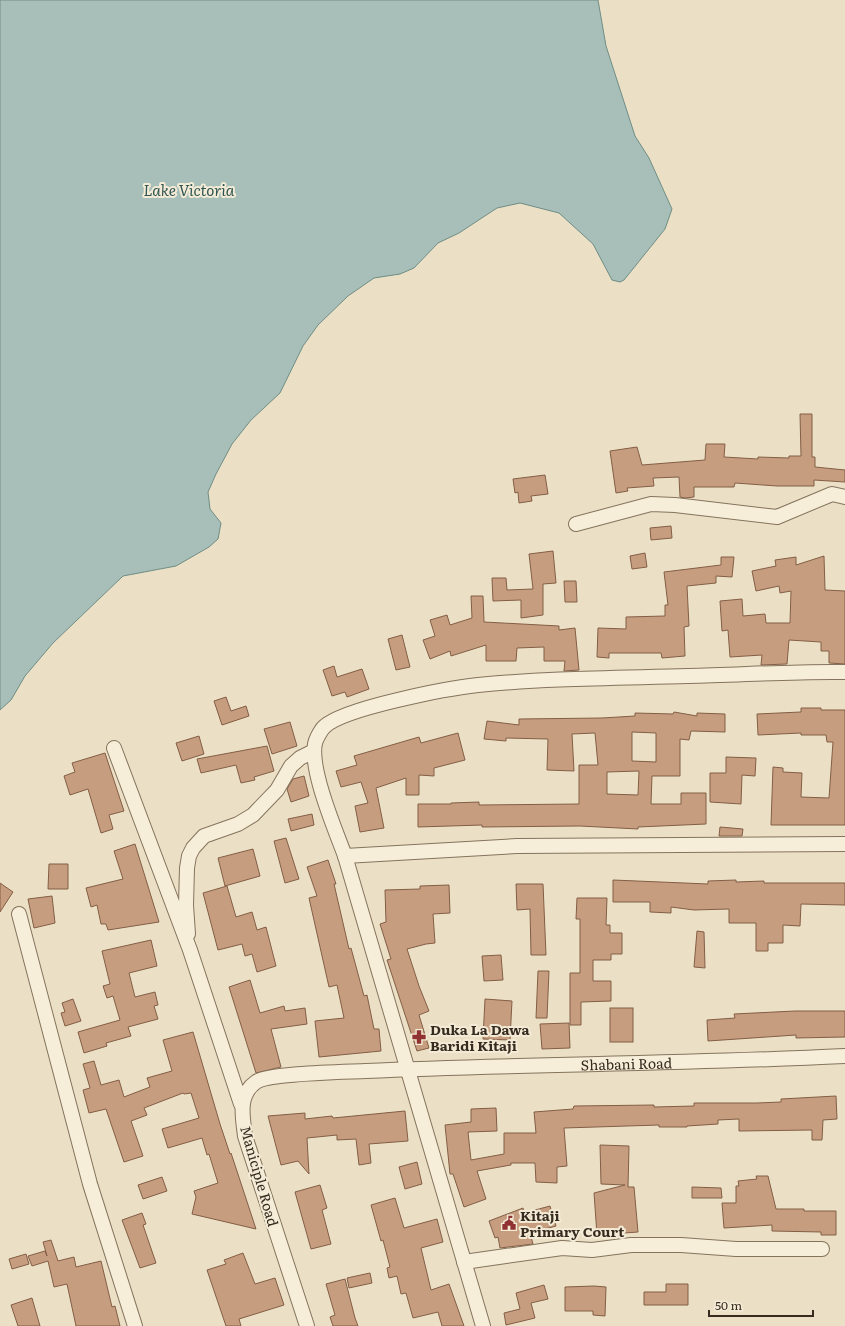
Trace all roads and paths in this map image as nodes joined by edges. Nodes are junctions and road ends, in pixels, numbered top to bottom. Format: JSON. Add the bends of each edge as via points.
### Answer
{"nodes":[{"id":1,"x":845,"y":497,"type":"edge"},
{"id":2,"x":576,"y":524,"type":"dead end"},
{"id":3,"x":845,"y":672,"type":"edge"},
{"id":4,"x":114,"y":748,"type":"dead end"},
{"id":5,"x":314,"y":751,"type":"junction"},
{"id":6,"x":845,"y":844,"type":"edge"},
{"id":7,"x":345,"y":856,"type":"junction"},
{"id":8,"x":19,"y":914,"type":"dead end"},
{"id":9,"x":190,"y":950,"type":"junction"},
{"id":10,"x":845,"y":1056,"type":"edge"},
{"id":11,"x":407,"y":1069,"type":"junction"},
{"id":12,"x":241,"y":1104,"type":"junction"},
{"id":13,"x":822,"y":1249,"type":"dead end"},
{"id":14,"x":464,"y":1262,"type":"junction"},
{"id":15,"x":135,"y":1326,"type":"edge"},
{"id":16,"x":307,"y":1326,"type":"edge"},
{"id":17,"x":483,"y":1326,"type":"edge"}],
"edges":[{"from":1,"to":2,"type":"street","via":[[832,494],[778,517],[651,504]]},
{"from":3,"to":5,"type":"street","via":[[591,678],[477,685],[382,703],[341,717],[325,726],[316,739]]},
{"from":4,"to":9,"type":"street"},
{"from":5,"to":7,"type":"street","via":[[316,770],[325,802]]},
{"from":5,"to":9,"type":"street","via":[[291,766],[277,790],[253,815],[238,824],[204,836],[193,848],[189,856],[186,882]]},
{"from":6,"to":7,"type":"street","via":[[517,846]]},
{"from":7,"to":11,"type":"street"},
{"from":8,"to":15,"type":"street","via":[[90,1184]]},
{"from":9,"to":12,"type":"street","name":"Maniciple Road"},
{"from":10,"to":11,"type":"street","name":"Shabani Road"},
{"from":11,"to":12,"type":"street","via":[[270,1078],[256,1082]]},
{"from":11,"to":14,"type":"street"},
{"from":12,"to":16,"type":"street","name":"Maniciple Road","via":[[245,1136]]},
{"from":13,"to":14,"type":"street","via":[[736,1249],[631,1244],[592,1250],[562,1248]]},
{"from":14,"to":17,"type":"street"}]}
